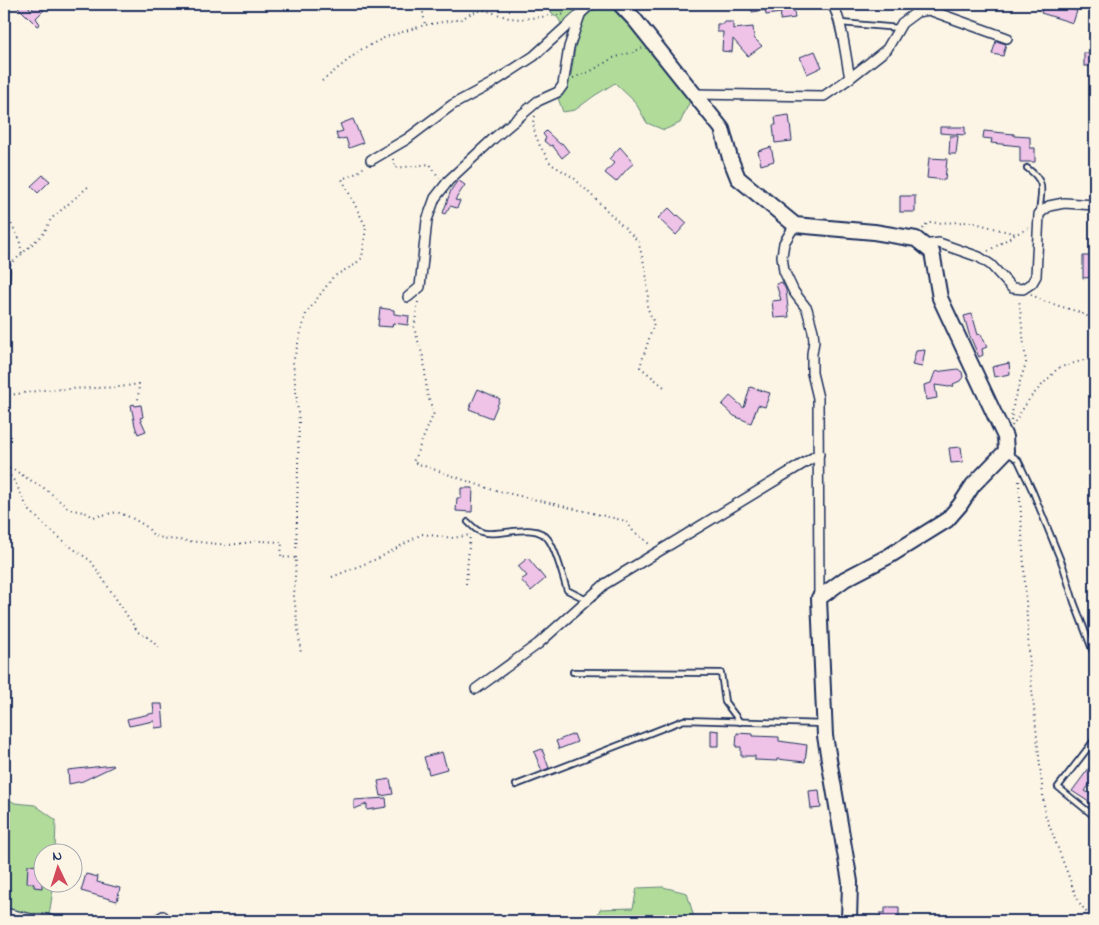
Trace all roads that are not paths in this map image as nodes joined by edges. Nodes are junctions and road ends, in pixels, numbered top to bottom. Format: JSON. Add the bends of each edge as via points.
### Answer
{"nodes":[{"id":1,"x":591,"y":4,"type":"edge"},
{"id":2,"x":620,"y":4,"type":"edge"},
{"id":3,"x":832,"y":4,"type":"edge"},
{"id":4,"x":939,"y":4,"type":"edge"},
{"id":5,"x":923,"y":8,"type":"edge"},
{"id":6,"x":582,"y":12,"type":"junction"},
{"id":7,"x":839,"y":23,"type":"junction"},
{"id":8,"x":899,"y":28,"type":"junction"},
{"id":9,"x":1008,"y":38,"type":"dead end"},
{"id":10,"x":850,"y":78,"type":"junction"},
{"id":11,"x":694,"y":94,"type":"junction"},
{"id":12,"x":371,"y":160,"type":"road end"},
{"id":13,"x":1027,"y":168,"type":"dead end"},
{"id":14,"x":1095,"y":205,"type":"edge"},
{"id":15,"x":1039,"y":219,"type":"junction"},
{"id":16,"x":795,"y":225,"type":"junction"},
{"id":17,"x":920,"y":242,"type":"junction"},
{"id":18,"x":5,"y":271,"type":"road end"},
{"id":19,"x":4,"y":282,"type":"edge"},
{"id":20,"x":408,"y":297,"type":"dead end"},
{"id":21,"x":1006,"y":451,"type":"junction"},
{"id":22,"x":819,"y":454,"type":"junction"},
{"id":23,"x":468,"y":522,"type":"dead end"},
{"id":24,"x":819,"y":598,"type":"junction"},
{"id":25,"x":587,"y":600,"type":"junction"},
{"id":26,"x":1095,"y":657,"type":"edge"},
{"id":27,"x":573,"y":672,"type":"dead end"},
{"id":28,"x":476,"y":689,"type":"dead end"},
{"id":29,"x":740,"y":722,"type":"junction"},
{"id":30,"x":825,"y":724,"type":"junction"},
{"id":31,"x":1095,"y":739,"type":"edge"},
{"id":32,"x":516,"y":786,"type":"dead end"},
{"id":33,"x":1095,"y":817,"type":"edge"},
{"id":34,"x":4,"y":913,"type":"edge"},
{"id":35,"x":52,"y":921,"type":"edge"},
{"id":36,"x":849,"y":921,"type":"edge"}],
"edges":[{"from":1,"to":6,"type":"street"},
{"from":2,"to":11,"type":"street"},
{"from":3,"to":7,"type":"street"},
{"from":4,"to":5,"type":"street"},
{"from":5,"to":8,"type":"street"},
{"from":5,"to":9,"type":"street"},
{"from":6,"to":12,"type":"street","via":[[534,56],[452,105],[407,139]]},
{"from":6,"to":20,"type":"street","via":[[569,47],[564,82],[558,92],[538,101],[493,139],[436,198],[427,220],[420,287]]},
{"from":7,"to":8,"type":"lane"},
{"from":7,"to":10,"type":"street"},
{"from":8,"to":10,"type":"street","via":[[887,49]]},
{"from":10,"to":11,"type":"street","via":[[824,96]]},
{"from":11,"to":16,"type":"street","via":[[722,129],[738,178]]},
{"from":13,"to":15,"type":"lane","via":[[1042,184]]},
{"from":14,"to":15,"type":"street","via":[[1064,203],[1049,206]]},
{"from":15,"to":17,"type":"street","via":[[1036,276],[1022,289],[1012,288],[979,257],[939,243]]},
{"from":16,"to":17,"type":"street","via":[[874,232]]},
{"from":16,"to":22,"type":"street","via":[[784,243],[782,256],[784,271],[807,309],[813,331],[812,373],[818,398]]},
{"from":17,"to":21,"type":"street","via":[[932,252],[940,298],[1005,437]]},
{"from":18,"to":19,"type":"street"},
{"from":21,"to":24,"type":"street","via":[[973,485],[947,520],[845,579]]},
{"from":21,"to":26,"type":"lane","via":[[1018,460],[1033,492]]},
{"from":22,"to":24,"type":"street"},
{"from":22,"to":25,"type":"street","via":[[605,584]]},
{"from":23,"to":25,"type":"lane","via":[[478,531],[491,533],[539,532],[548,538],[567,590]]},
{"from":24,"to":30,"type":"street"},
{"from":25,"to":28,"type":"street","via":[[538,644]]},
{"from":27,"to":29,"type":"lane","via":[[721,673],[725,702]]},
{"from":29,"to":30,"type":"lane"},
{"from":29,"to":32,"type":"lane","via":[[684,720]]},
{"from":30,"to":36,"type":"street","via":[[850,882]]},
{"from":31,"to":33,"type":"lane","via":[[1058,787]]},
{"from":34,"to":35,"type":"street"}]}
